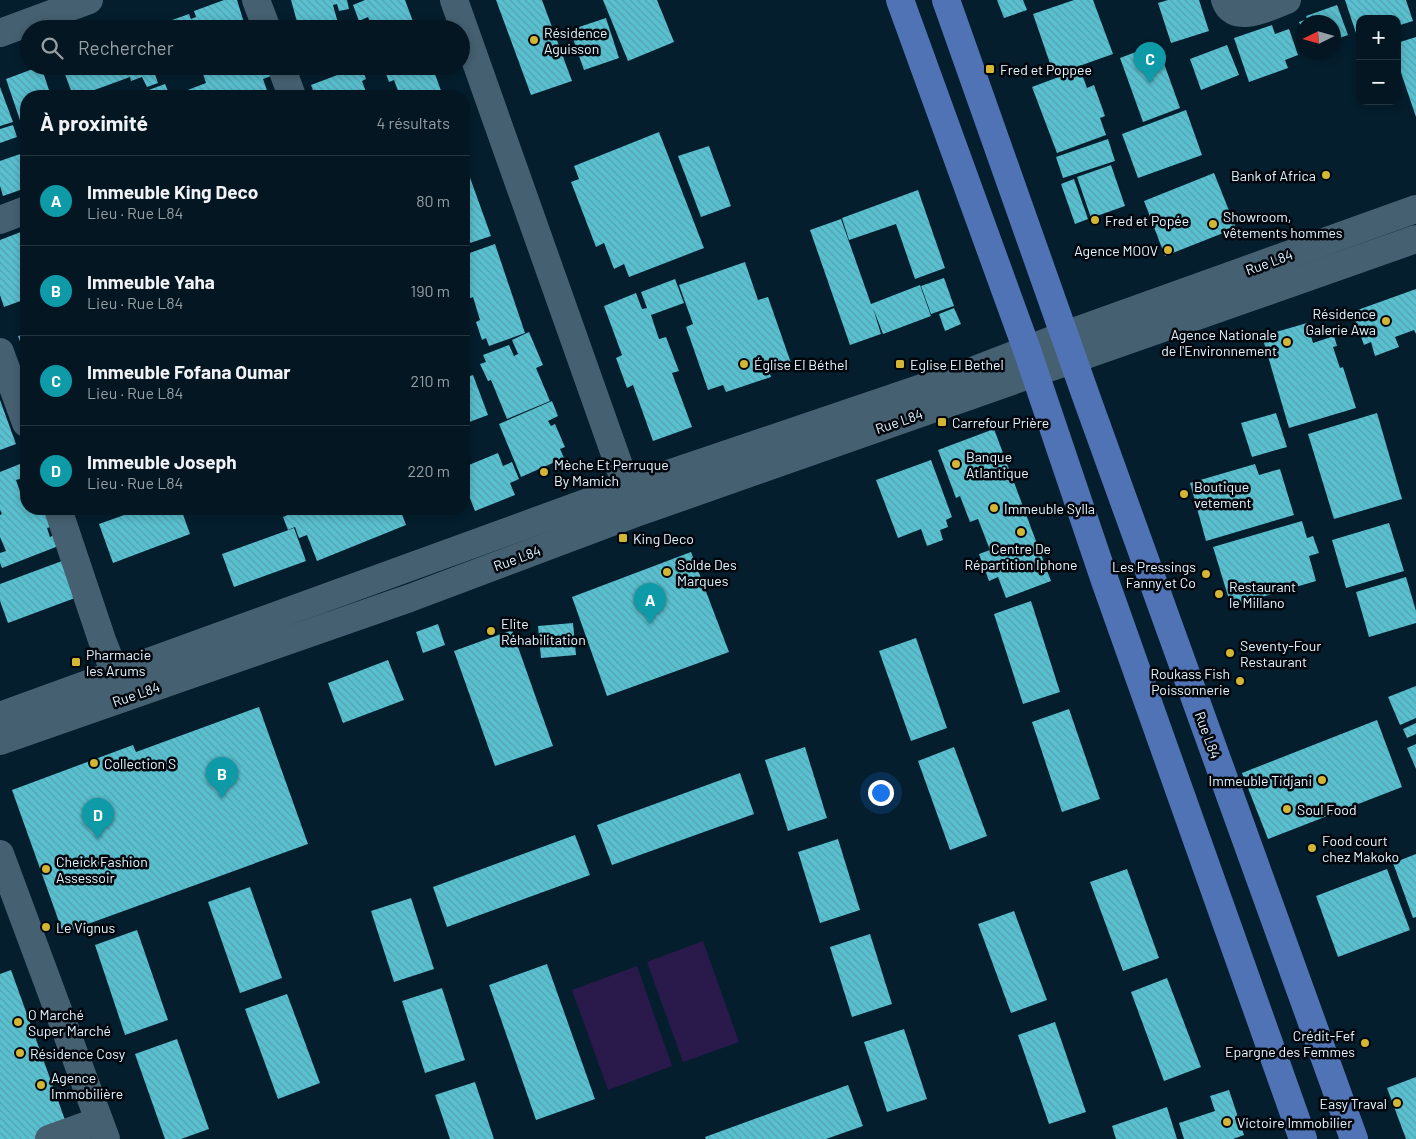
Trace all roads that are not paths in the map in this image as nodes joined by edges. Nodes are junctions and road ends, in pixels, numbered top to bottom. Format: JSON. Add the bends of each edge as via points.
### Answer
{"nodes":[{"id":1,"x":89,"y":0,"type":"edge"},
{"id":2,"x":256,"y":0,"type":"edge"},
{"id":3,"x":454,"y":0,"type":"edge"},
{"id":4,"x":900,"y":0,"type":"edge"},
{"id":5,"x":946,"y":0,"type":"edge"},
{"id":6,"x":1225,"y":0,"type":"edge"},
{"id":7,"x":1287,"y":0,"type":"edge"},
{"id":8,"x":35,"y":20,"type":"edge"},
{"id":9,"x":264,"y":20,"type":"edge"},
{"id":10,"x":461,"y":20,"type":"edge"},
{"id":11,"x":20,"y":26,"type":"edge"},
{"id":12,"x":0,"y":33,"type":"edge"},
{"id":13,"x":470,"y":45,"type":"edge"},
{"id":14,"x":284,"y":75,"type":"edge"},
{"id":15,"x":290,"y":90,"type":"edge"},
{"id":16,"x":1416,"y":209,"type":"edge"},
{"id":17,"x":20,"y":212,"type":"edge"},
{"id":18,"x":0,"y":220,"type":"edge"},
{"id":19,"x":1416,"y":239,"type":"edge"},
{"id":20,"x":1069,"y":347,"type":"junction"},
{"id":21,"x":0,"y":352,"type":"edge"},
{"id":22,"x":1030,"y":361,"type":"junction"},
{"id":23,"x":20,"y":407,"type":"edge"},
{"id":24,"x":632,"y":501,"type":"junction"},
{"id":25,"x":62,"y":515,"type":"edge"},
{"id":26,"x":120,"y":687,"type":"junction"},
{"id":27,"x":0,"y":716,"type":"edge"},
{"id":28,"x":0,"y":741,"type":"edge"},
{"id":29,"x":0,"y":854,"type":"edge"},
{"id":30,"x":102,"y":1130,"type":"edge"},
{"id":31,"x":49,"y":1139,"type":"edge"},
{"id":32,"x":1303,"y":1139,"type":"edge"},
{"id":33,"x":1354,"y":1139,"type":"edge"}],
"edges":[{"from":1,"to":8,"type":"street"},
{"from":2,"to":9,"type":"street"},
{"from":3,"to":10,"type":"street"},
{"from":4,"to":22,"type":"main road"},
{"from":5,"to":20,"type":"main road","name":"Rue L84"},
{"from":6,"to":7,"type":"street","via":[[1227,6],[1238,13],[1252,13]]},
{"from":11,"to":12,"type":"street"},
{"from":13,"to":24,"type":"street"},
{"from":14,"to":15,"type":"street"},
{"from":16,"to":20,"type":"street","name":"Rue L84"},
{"from":17,"to":18,"type":"street"},
{"from":19,"to":20,"type":"street","name":"Rue L84"},
{"from":20,"to":22,"type":"street","name":"Rue L84"},
{"from":20,"to":33,"type":"main road","name":"Rue L84"},
{"from":21,"to":23,"type":"street"},
{"from":22,"to":24,"type":"street","name":"Rue L84","via":[[972,371]]},
{"from":22,"to":32,"type":"main road"},
{"from":24,"to":26,"type":"street","name":"Rue L84"},
{"from":25,"to":26,"type":"street"},
{"from":26,"to":27,"type":"street","name":"Rue L84"},
{"from":26,"to":28,"type":"street","name":"Rue L84"},
{"from":29,"to":30,"type":"street"},
{"from":30,"to":31,"type":"street"}]}
